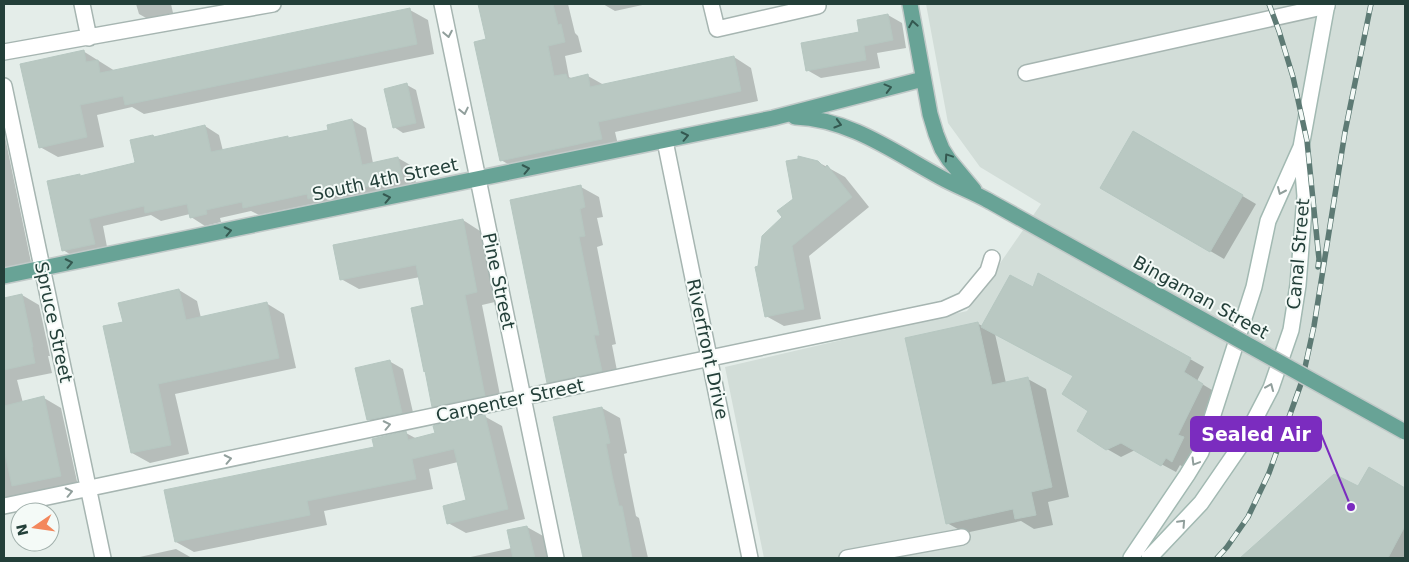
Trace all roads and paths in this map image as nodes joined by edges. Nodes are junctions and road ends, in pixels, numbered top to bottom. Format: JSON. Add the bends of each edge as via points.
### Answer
{"nodes":[{"id":1,"x":82,"y":4,"type":"edge"},
{"id":2,"x":273,"y":4,"type":"edge"},
{"id":3,"x":442,"y":4,"type":"edge"},
{"id":4,"x":711,"y":4,"type":"edge"},
{"id":5,"x":910,"y":4,"type":"edge"},
{"id":6,"x":818,"y":5,"type":"edge"},
{"id":7,"x":1327,"y":5,"type":"edge"},
{"id":8,"x":89,"y":38,"type":"junction"},
{"id":9,"x":4,"y":52,"type":"edge"},
{"id":10,"x":1026,"y":73,"type":"dead end"},
{"id":11,"x":923,"y":79,"type":"junction"},
{"id":12,"x":4,"y":86,"type":"edge"},
{"id":13,"x":773,"y":118,"type":"junction"},
{"id":14,"x":665,"y":141,"type":"junction"},
{"id":15,"x":1301,"y":146,"type":"junction"},
{"id":16,"x":478,"y":179,"type":"junction"},
{"id":17,"x":984,"y":198,"type":"junction"},
{"id":18,"x":992,"y":258,"type":"dead end"},
{"id":19,"x":42,"y":269,"type":"junction"},
{"id":20,"x":4,"y":276,"type":"edge"},
{"id":21,"x":710,"y":358,"type":"junction"},
{"id":22,"x":523,"y":397,"type":"junction"},
{"id":23,"x":1405,"y":432,"type":"edge"},
{"id":24,"x":88,"y":488,"type":"junction"},
{"id":25,"x":4,"y":506,"type":"edge"},
{"id":26,"x":962,"y":537,"type":"dead end"},
{"id":27,"x":103,"y":558,"type":"edge"},
{"id":28,"x":556,"y":558,"type":"edge"},
{"id":29,"x":750,"y":558,"type":"edge"},
{"id":30,"x":847,"y":558,"type":"edge"},
{"id":31,"x":1131,"y":558,"type":"edge"},
{"id":32,"x":1148,"y":558,"type":"edge"}],
"edges":[{"from":1,"to":8,"type":"street"},
{"from":2,"to":8,"type":"street"},
{"from":3,"to":16,"type":"street","name":"Pine Street","one_way":true},
{"from":4,"to":6,"type":"street","via":[[718,29]]},
{"from":11,"to":5,"type":"main road","one_way":true},
{"from":7,"to":10,"type":"street"},
{"from":7,"to":15,"type":"street","name":"Canal Street"},
{"from":8,"to":9,"type":"street"},
{"from":13,"to":11,"type":"main road","name":"South 4th Street","one_way":true},
{"from":17,"to":11,"type":"main road","one_way":true,"via":[[942,149]]},
{"from":12,"to":19,"type":"street","name":"Spruce Street"},
{"from":14,"to":13,"type":"main road","name":"South 4th Street","one_way":true},
{"from":13,"to":17,"type":"main road","name":"South 4th Street","one_way":true,"via":[[808,117],[846,126]]},
{"from":16,"to":14,"type":"main road","name":"South 4th Street","one_way":true},
{"from":14,"to":21,"type":"street","name":"Riverfront Drive"},
{"from":15,"to":31,"type":"street","name":"Canal Street","one_way":true,"via":[[1268,222],[1254,287],[1201,452]]},
{"from":32,"to":15,"type":"street","name":"Canal Street","one_way":true,"via":[[1201,502],[1243,442],[1271,388],[1291,330],[1298,285],[1305,196]]},
{"from":19,"to":16,"type":"main road","name":"South 4th Street","one_way":true},
{"from":16,"to":22,"type":"street","name":"Pine Street"},
{"from":17,"to":23,"type":"main road","name":"Bingaman Street","bridge":true},
{"from":18,"to":21,"type":"street","name":"Carpenter Street","via":[[988,270],[964,300],[944,309]]},
{"from":19,"to":20,"type":"main road","name":"South 4th Street"},
{"from":19,"to":24,"type":"street","name":"Spruce Street"},
{"from":21,"to":22,"type":"street","name":"Carpenter Street"},
{"from":21,"to":29,"type":"street","name":"Riverfront Drive"},
{"from":24,"to":22,"type":"street","name":"Carpenter Street","one_way":true},
{"from":22,"to":28,"type":"street","name":"Pine Street"},
{"from":25,"to":24,"type":"street","name":"Carpenter Street","one_way":true},
{"from":24,"to":27,"type":"street","name":"Spruce Street"},
{"from":26,"to":30,"type":"street"}]}
